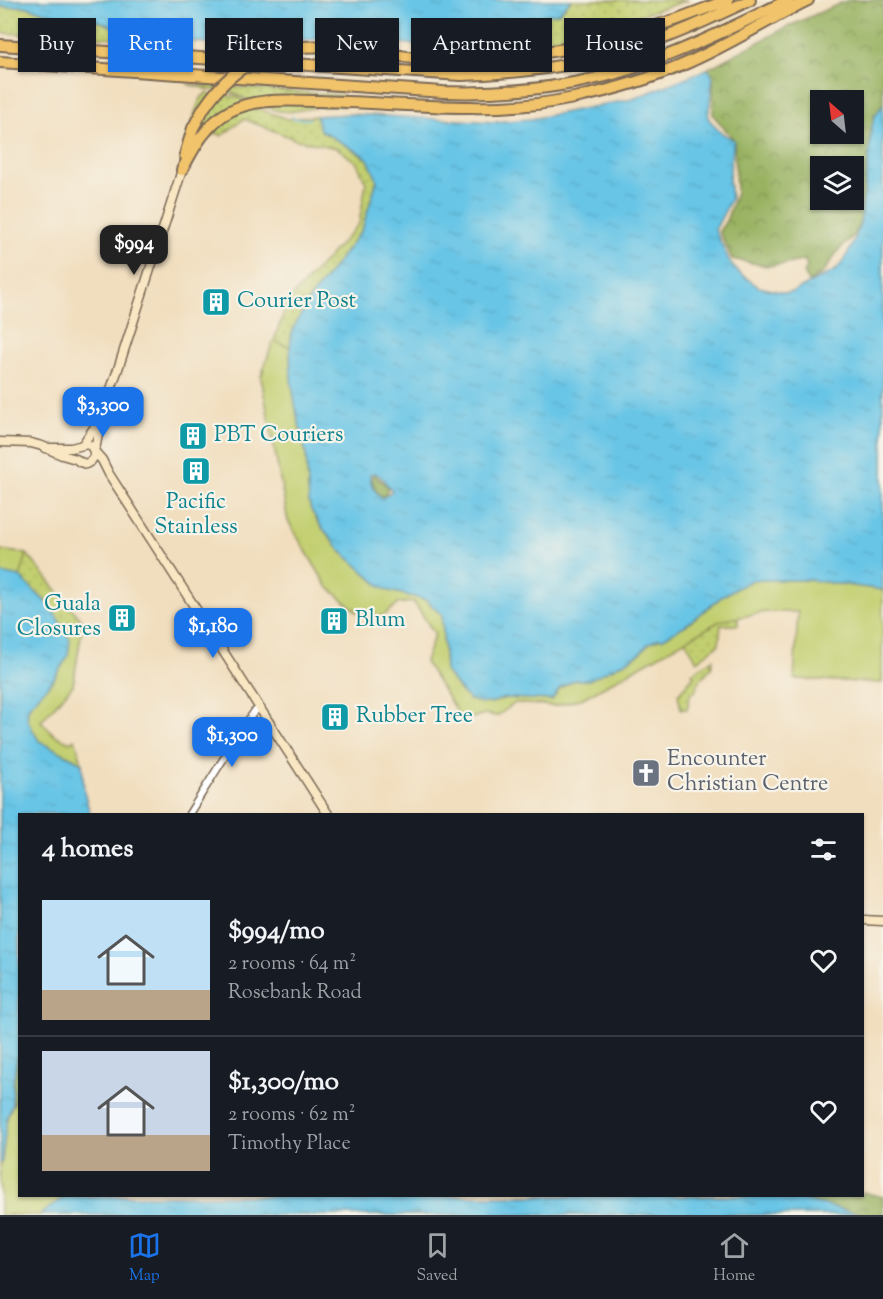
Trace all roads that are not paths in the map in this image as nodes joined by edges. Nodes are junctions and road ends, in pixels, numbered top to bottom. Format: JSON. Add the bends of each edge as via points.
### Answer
{"nodes":[{"id":1,"x":728,"y":0,"type":"edge"},
{"id":2,"x":750,"y":0,"type":"edge"},
{"id":3,"x":788,"y":0,"type":"edge"},
{"id":4,"x":808,"y":0,"type":"edge"},
{"id":5,"x":0,"y":45,"type":"edge"},
{"id":6,"x":0,"y":62,"type":"edge"},
{"id":7,"x":182,"y":170,"type":"junction"},
{"id":8,"x":101,"y":418,"type":"junction"},
{"id":9,"x":0,"y":442,"type":"edge"},
{"id":10,"x":81,"y":444,"type":"junction"},
{"id":11,"x":45,"y":448,"type":"junction"},
{"id":12,"x":94,"y":450,"type":"junction"},
{"id":13,"x":76,"y":459,"type":"junction"},
{"id":14,"x":91,"y":461,"type":"junction"},
{"id":15,"x":109,"y":474,"type":"junction"},
{"id":16,"x":260,"y":708,"type":"junction"},
{"id":17,"x":190,"y":813,"type":"edge"},
{"id":18,"x":327,"y":813,"type":"edge"},
{"id":19,"x":864,"y":920,"type":"edge"},
{"id":20,"x":883,"y":921,"type":"edge"}],
"edges":[{"from":1,"to":7,"type":"highway","bridge":true,"via":[[597,44],[514,57],[432,60],[322,46],[286,48],[239,70],[216,91],[193,128]]},
{"from":2,"to":5,"type":"highway","via":[[631,50],[525,72],[461,75]]},
{"from":3,"to":6,"type":"highway","via":[[641,66],[562,85],[512,91],[443,93]]},
{"from":4,"to":7,"type":"highway","via":[[687,63],[610,91],[581,97],[520,106],[318,101],[263,101],[241,106],[217,119],[204,133]]},
{"from":7,"to":8,"type":"main road"},
{"from":8,"to":10,"type":"main road"},
{"from":8,"to":12,"type":"main road"},
{"from":9,"to":11,"type":"main road","via":[[31,443]]},
{"from":10,"to":11,"type":"main road"},
{"from":10,"to":12,"type":"main road"},
{"from":10,"to":13,"type":"main road"},
{"from":11,"to":13,"type":"main road"},
{"from":12,"to":14,"type":"main road"},
{"from":12,"to":15,"type":"main road"},
{"from":13,"to":14,"type":"main road","via":[[84,464]]},
{"from":14,"to":15,"type":"main road"},
{"from":15,"to":16,"type":"main road"},
{"from":16,"to":17,"type":"street","via":[[244,726]]},
{"from":16,"to":18,"type":"main road"},
{"from":19,"to":20,"type":"main road"}]}
